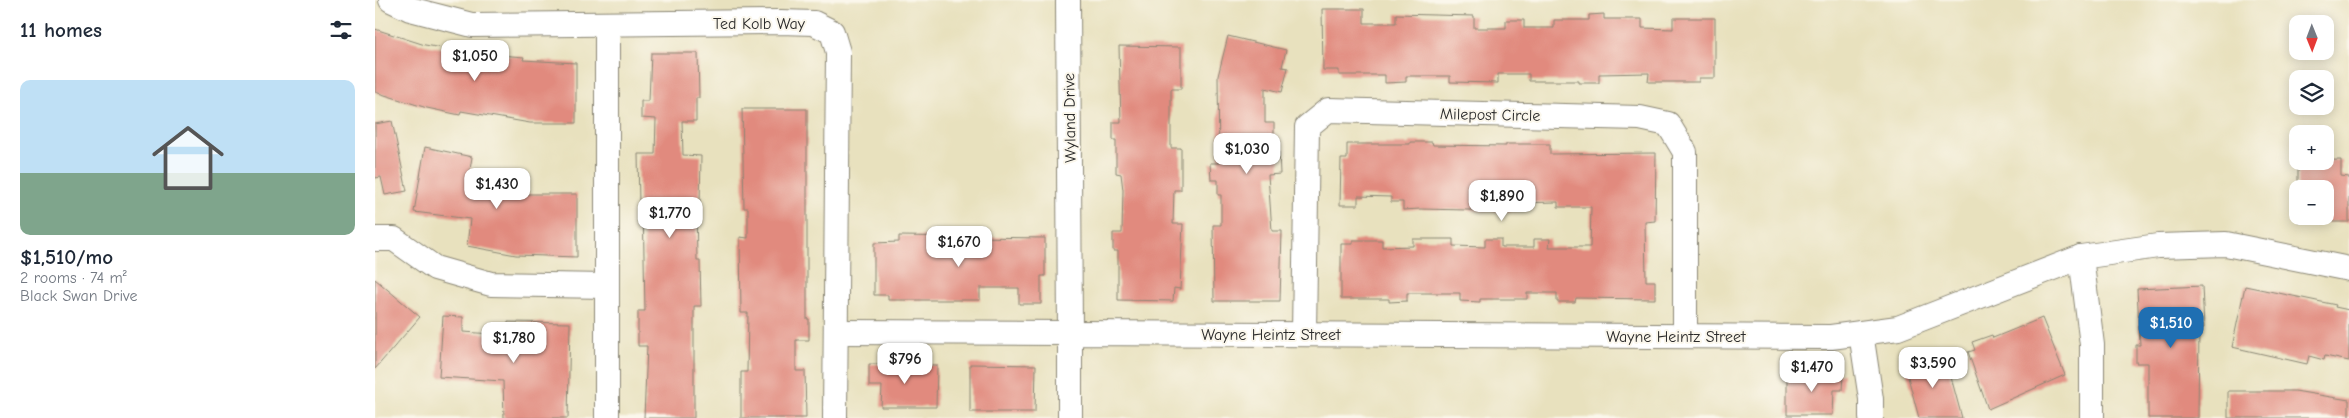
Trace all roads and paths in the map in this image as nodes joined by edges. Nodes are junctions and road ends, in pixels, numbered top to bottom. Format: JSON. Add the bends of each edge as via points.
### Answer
{"nodes":[{"id":1,"x":391,"y":0,"type":"edge"},
{"id":2,"x":1067,"y":0,"type":"edge"},
{"id":3,"x":607,"y":24,"type":"junction"},
{"id":4,"x":375,"y":238,"type":"edge"},
{"id":5,"x":2081,"y":257,"type":"junction"},
{"id":6,"x":2349,"y":269,"type":"edge"},
{"id":7,"x":607,"y":286,"type":"junction"},
{"id":8,"x":836,"y":332,"type":"junction"},
{"id":9,"x":1070,"y":333,"type":"junction"},
{"id":10,"x":1861,"y":333,"type":"junction"},
{"id":11,"x":1304,"y":334,"type":"junction"},
{"id":12,"x":1685,"y":336,"type":"junction"},
{"id":13,"x":607,"y":418,"type":"edge"},
{"id":14,"x":835,"y":418,"type":"edge"},
{"id":15,"x":1070,"y":418,"type":"edge"},
{"id":16,"x":1871,"y":418,"type":"edge"},
{"id":17,"x":2092,"y":418,"type":"edge"}],
"edges":[{"from":1,"to":3,"type":"street","name":"Ted Kolb Way","via":[[410,9],[472,25]]},
{"from":2,"to":9,"type":"street","name":"Wyland Drive"},
{"from":3,"to":7,"type":"street"},
{"from":3,"to":8,"type":"street","name":"Ted Kolb Way","via":[[814,23],[832,32],[838,52]]},
{"from":4,"to":7,"type":"street","via":[[394,239],[435,268],[491,284]]},
{"from":5,"to":6,"type":"street","name":"Wayne Heintz Street","via":[[2158,246],[2226,244]]},
{"from":5,"to":10,"type":"street","name":"Wayne Heintz Street","via":[[1898,328]]},
{"from":5,"to":17,"type":"street","via":[[2092,346]]},
{"from":7,"to":13,"type":"street"},
{"from":8,"to":9,"type":"street","name":"Wayne Heintz Street"},
{"from":8,"to":14,"type":"street","name":"Ted Kolb Way"},
{"from":9,"to":11,"type":"street","name":"Wayne Heintz Street"},
{"from":9,"to":15,"type":"street"},
{"from":10,"to":12,"type":"street","name":"Wayne Heintz Street","via":[[1831,337]]},
{"from":10,"to":16,"type":"street"},
{"from":11,"to":12,"type":"street","name":"Wayne Heintz Street"},
{"from":11,"to":12,"type":"street","name":"Milepost Circle","via":[[1307,126],[1328,110],[1640,118],[1668,124],[1685,152]]}]}
